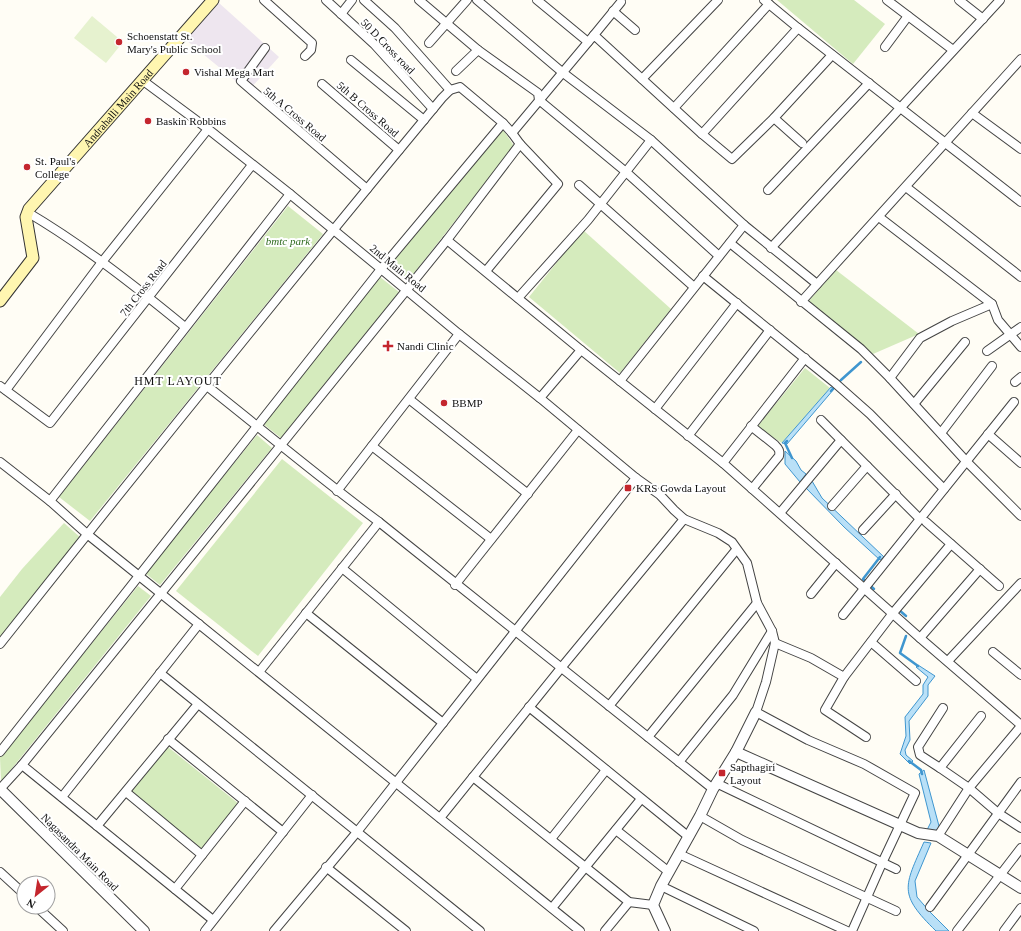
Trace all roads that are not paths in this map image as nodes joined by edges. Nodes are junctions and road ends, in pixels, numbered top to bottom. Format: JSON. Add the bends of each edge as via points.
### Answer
{"nodes":[{"id":1,"x":213,"y":0,"type":"edge"},
{"id":2,"x":264,"y":0,"type":"edge"},
{"id":3,"x":326,"y":0,"type":"edge"},
{"id":4,"x":352,"y":0,"type":"edge"},
{"id":5,"x":364,"y":0,"type":"edge"},
{"id":6,"x":418,"y":0,"type":"edge"},
{"id":7,"x":467,"y":0,"type":"edge"},
{"id":8,"x":478,"y":0,"type":"edge"},
{"id":9,"x":537,"y":0,"type":"edge"},
{"id":10,"x":718,"y":0,"type":"edge"},
{"id":11,"x":887,"y":0,"type":"edge"},
{"id":12,"x":959,"y":0,"type":"edge"},
{"id":13,"x":1000,"y":0,"type":"edge"},
{"id":14,"x":620,"y":2,"type":"dead end"},
{"id":15,"x":767,"y":2,"type":"edge"},
{"id":16,"x":613,"y":11,"type":"junction"},
{"id":17,"x":341,"y":14,"type":"junction"},
{"id":18,"x":908,"y":16,"type":"junction"},
{"id":19,"x":983,"y":18,"type":"junction"},
{"id":20,"x":446,"y":23,"type":"junction"},
{"id":21,"x":798,"y":28,"type":"junction"},
{"id":22,"x":635,"y":30,"type":"dead end"},
{"id":23,"x":594,"y":35,"type":"junction"},
{"id":24,"x":588,"y":42,"type":"junction"},
{"id":25,"x":429,"y":43,"type":"dead end"},
{"id":26,"x":885,"y":47,"type":"dead end"},
{"id":27,"x":265,"y":48,"type":"dead end"},
{"id":28,"x":478,"y":50,"type":"junction"},
{"id":29,"x":953,"y":50,"type":"junction"},
{"id":30,"x":832,"y":55,"type":"junction"},
{"id":31,"x":304,"y":56,"type":"dead end"},
{"id":32,"x":1021,"y":59,"type":"edge"},
{"id":33,"x":352,"y":60,"type":"dead end"},
{"id":34,"x":456,"y":71,"type":"dead end"},
{"id":35,"x":562,"y":72,"type":"junction"},
{"id":36,"x":642,"y":79,"type":"junction"},
{"id":37,"x":142,"y":80,"type":"junction"},
{"id":38,"x":869,"y":83,"type":"junction"},
{"id":39,"x":322,"y":84,"type":"dead end"},
{"id":40,"x":450,"y":90,"type":"junction"},
{"id":41,"x":539,"y":100,"type":"junction"},
{"id":42,"x":900,"y":107,"type":"junction"},
{"id":43,"x":674,"y":108,"type":"junction"},
{"id":44,"x":433,"y":109,"type":"junction"},
{"id":45,"x":972,"y":113,"type":"junction"},
{"id":46,"x":774,"y":118,"type":"junction"},
{"id":47,"x":424,"y":120,"type":"junction"},
{"id":48,"x":503,"y":123,"type":"junction"},
{"id":49,"x":208,"y":129,"type":"junction"},
{"id":50,"x":512,"y":134,"type":"junction"},
{"id":51,"x":702,"y":134,"type":"junction"},
{"id":52,"x":651,"y":140,"type":"junction"},
{"id":53,"x":802,"y":143,"type":"dead end"},
{"id":54,"x":945,"y":143,"type":"junction"},
{"id":55,"x":520,"y":144,"type":"junction"},
{"id":56,"x":1021,"y":149,"type":"edge"},
{"id":57,"x":399,"y":150,"type":"junction"},
{"id":58,"x":252,"y":165,"type":"junction"},
{"id":59,"x":626,"y":172,"type":"junction"},
{"id":60,"x":579,"y":185,"type":"dead end"},
{"id":61,"x":906,"y":187,"type":"junction"},
{"id":62,"x":367,"y":189,"type":"junction"},
{"id":63,"x":768,"y":190,"type":"dead end"},
{"id":64,"x":290,"y":194,"type":"junction"},
{"id":65,"x":1021,"y":202,"type":"edge"},
{"id":66,"x":600,"y":204,"type":"junction"},
{"id":67,"x":27,"y":212,"type":"junction"},
{"id":68,"x":879,"y":217,"type":"junction"},
{"id":69,"x":744,"y":225,"type":"junction"},
{"id":70,"x":333,"y":230,"type":"junction"},
{"id":71,"x":447,"y":240,"type":"junction"},
{"id":72,"x":730,"y":243,"type":"junction"},
{"id":73,"x":771,"y":248,"type":"junction"},
{"id":74,"x":719,"y":256,"type":"junction"},
{"id":75,"x":102,"y":262,"type":"junction"},
{"id":76,"x":381,"y":269,"type":"junction"},
{"id":77,"x":486,"y":271,"type":"junction"},
{"id":78,"x":703,"y":276,"type":"junction"},
{"id":79,"x":1021,"y":277,"type":"edge"},
{"id":80,"x":817,"y":284,"type":"junction"},
{"id":81,"x":694,"y":287,"type":"junction"},
{"id":82,"x":406,"y":289,"type":"junction"},
{"id":83,"x":149,"y":298,"type":"junction"},
{"id":84,"x":518,"y":298,"type":"junction"},
{"id":85,"x":0,"y":301,"type":"edge"},
{"id":86,"x":801,"y":302,"type":"junction"},
{"id":87,"x":737,"y":303,"type":"junction"},
{"id":88,"x":992,"y":304,"type":"junction"},
{"id":89,"x":185,"y":327,"type":"junction"},
{"id":90,"x":1021,"y":327,"type":"edge"},
{"id":91,"x":770,"y":330,"type":"junction"},
{"id":92,"x":459,"y":334,"type":"junction"},
{"id":93,"x":1011,"y":334,"type":"junction"},
{"id":94,"x":966,"y":342,"type":"dead end"},
{"id":95,"x":1021,"y":347,"type":"edge"},
{"id":96,"x":581,"y":350,"type":"junction"},
{"id":97,"x":987,"y":351,"type":"dead end"},
{"id":98,"x":804,"y":358,"type":"junction"},
{"id":99,"x":992,"y":366,"type":"dead end"},
{"id":100,"x":890,"y":378,"type":"junction"},
{"id":101,"x":620,"y":381,"type":"junction"},
{"id":102,"x":206,"y":386,"type":"junction"},
{"id":103,"x":3,"y":388,"type":"edge"},
{"id":104,"x":540,"y":398,"type":"junction"},
{"id":105,"x":409,"y":399,"type":"junction"},
{"id":106,"x":1014,"y":402,"type":"dead end"},
{"id":107,"x":914,"y":404,"type":"junction"},
{"id":108,"x":655,"y":409,"type":"junction"},
{"id":109,"x":821,"y":420,"type":"dead end"},
{"id":110,"x":258,"y":425,"type":"junction"},
{"id":111,"x":751,"y":426,"type":"junction"},
{"id":112,"x":578,"y":430,"type":"junction"},
{"id":113,"x":941,"y":433,"type":"junction"},
{"id":114,"x":988,"y":434,"type":"junction"},
{"id":115,"x":688,"y":436,"type":"junction"},
{"id":116,"x":841,"y":440,"type":"junction"},
{"id":117,"x":281,"y":445,"type":"junction"},
{"id":118,"x":372,"y":446,"type":"junction"},
{"id":119,"x":966,"y":461,"type":"junction"},
{"id":120,"x":0,"y":462,"type":"edge"},
{"id":121,"x":723,"y":463,"type":"junction"},
{"id":122,"x":1021,"y":463,"type":"edge"},
{"id":123,"x":867,"y":466,"type":"junction"},
{"id":124,"x":636,"y":478,"type":"junction"},
{"id":125,"x":752,"y":489,"type":"junction"},
{"id":126,"x":944,"y":489,"type":"junction"},
{"id":127,"x":337,"y":491,"type":"junction"},
{"id":128,"x":528,"y":494,"type":"junction"},
{"id":129,"x":896,"y":494,"type":"junction"},
{"id":130,"x":50,"y":501,"type":"junction"},
{"id":131,"x":832,"y":506,"type":"dead end"},
{"id":132,"x":780,"y":513,"type":"junction"},
{"id":133,"x":1021,"y":516,"type":"edge"},
{"id":134,"x":684,"y":519,"type":"junction"},
{"id":135,"x":924,"y":520,"type":"junction"},
{"id":136,"x":378,"y":522,"type":"junction"},
{"id":137,"x":863,"y":530,"type":"dead end"},
{"id":138,"x":87,"y":534,"type":"junction"},
{"id":139,"x":491,"y":539,"type":"junction"},
{"id":140,"x":951,"y":544,"type":"junction"},
{"id":141,"x":736,"y":550,"type":"junction"},
{"id":142,"x":836,"y":563,"type":"junction"},
{"id":143,"x":342,"y":568,"type":"junction"},
{"id":144,"x":980,"y":569,"type":"junction"},
{"id":145,"x":139,"y":575,"type":"junction"},
{"id":146,"x":1021,"y":583,"type":"edge"},
{"id":147,"x":455,"y":584,"type":"junction"},
{"id":148,"x":999,"y":586,"type":"dead end"},
{"id":149,"x":865,"y":588,"type":"junction"},
{"id":150,"x":161,"y":593,"type":"junction"},
{"id":151,"x":811,"y":594,"type":"dead end"},
{"id":152,"x":756,"y":603,"type":"junction"},
{"id":153,"x":306,"y":613,"type":"junction"},
{"id":154,"x":893,"y":613,"type":"junction"},
{"id":155,"x":843,"y":615,"type":"dead end"},
{"id":156,"x":199,"y":624,"type":"junction"},
{"id":157,"x":515,"y":631,"type":"junction"},
{"id":158,"x":772,"y":631,"type":"junction"},
{"id":159,"x":920,"y":638,"type":"junction"},
{"id":160,"x":871,"y":642,"type":"junction"},
{"id":161,"x":775,"y":643,"type":"junction"},
{"id":162,"x":0,"y":644,"type":"edge"},
{"id":163,"x":993,"y":652,"type":"dead end"},
{"id":164,"x":948,"y":662,"type":"junction"},
{"id":165,"x":561,"y":668,"type":"junction"},
{"id":166,"x":259,"y":672,"type":"junction"},
{"id":167,"x":160,"y":673,"type":"junction"},
{"id":168,"x":1021,"y":675,"type":"edge"},
{"id":169,"x":844,"y":677,"type":"junction"},
{"id":170,"x":477,"y":679,"type":"junction"},
{"id":171,"x":916,"y":681,"type":"dead end"},
{"id":172,"x":198,"y":704,"type":"junction"},
{"id":173,"x":609,"y":706,"type":"junction"},
{"id":174,"x":529,"y":707,"type":"junction"},
{"id":175,"x":943,"y":708,"type":"dead end"},
{"id":176,"x":756,"y":712,"type":"junction"},
{"id":177,"x":981,"y":716,"type":"dead end"},
{"id":178,"x":443,"y":723,"type":"junction"},
{"id":179,"x":1021,"y":726,"type":"edge"},
{"id":180,"x":648,"y":737,"type":"junction"},
{"id":181,"x":866,"y":737,"type":"dead end"},
{"id":182,"x":168,"y":739,"type":"junction"},
{"id":183,"x":0,"y":752,"type":"edge"},
{"id":184,"x":736,"y":752,"type":"junction"},
{"id":185,"x":679,"y":762,"type":"junction"},
{"id":186,"x":22,"y":764,"type":"junction"},
{"id":187,"x":940,"y":768,"type":"junction"},
{"id":188,"x":606,"y":770,"type":"junction"},
{"id":189,"x":473,"y":777,"type":"junction"},
{"id":190,"x":396,"y":782,"type":"junction"},
{"id":191,"x":1021,"y":782,"type":"edge"},
{"id":192,"x":714,"y":786,"type":"junction"},
{"id":193,"x":969,"y":788,"type":"junction"},
{"id":194,"x":0,"y":789,"type":"edge"},
{"id":195,"x":126,"y":792,"type":"junction"},
{"id":196,"x":312,"y":795,"type":"junction"},
{"id":197,"x":62,"y":797,"type":"junction"},
{"id":198,"x":641,"y":799,"type":"junction"},
{"id":199,"x":245,"y":801,"type":"junction"},
{"id":200,"x":998,"y":813,"type":"junction"},
{"id":201,"x":700,"y":816,"type":"junction"},
{"id":202,"x":440,"y":818,"type":"junction"},
{"id":203,"x":97,"y":826,"type":"junction"},
{"id":204,"x":900,"y":826,"type":"junction"},
{"id":205,"x":1021,"y":828,"type":"edge"},
{"id":206,"x":616,"y":830,"type":"junction"},
{"id":207,"x":283,"y":832,"type":"junction"},
{"id":208,"x":357,"y":832,"type":"junction"},
{"id":209,"x":938,"y":836,"type":"junction"},
{"id":210,"x":689,"y":837,"type":"junction"},
{"id":211,"x":551,"y":839,"type":"junction"},
{"id":212,"x":1021,"y":848,"type":"edge"},
{"id":213,"x":679,"y":854,"type":"junction"},
{"id":214,"x":968,"y":854,"type":"junction"},
{"id":215,"x":202,"y":855,"type":"junction"},
{"id":216,"x":883,"y":862,"type":"junction"},
{"id":217,"x":326,"y":867,"type":"junction"},
{"id":218,"x":586,"y":867,"type":"junction"},
{"id":219,"x":896,"y":868,"type":"dead end"},
{"id":220,"x":0,"y":872,"type":"edge"},
{"id":221,"x":669,"y":872,"type":"junction"},
{"id":222,"x":1001,"y":875,"type":"junction"},
{"id":223,"x":661,"y":886,"type":"junction"},
{"id":224,"x":16,"y":887,"type":"edge"},
{"id":225,"x":1021,"y":888,"type":"edge"},
{"id":226,"x":174,"y":889,"type":"junction"},
{"id":227,"x":867,"y":896,"type":"junction"},
{"id":228,"x":629,"y":902,"type":"junction"},
{"id":229,"x":653,"y":905,"type":"junction"},
{"id":230,"x":930,"y":907,"type":"dead end"},
{"id":231,"x":552,"y":908,"type":"junction"},
{"id":232,"x":1021,"y":908,"type":"edge"},
{"id":233,"x":896,"y":910,"type":"dead end"},
{"id":234,"x":46,"y":915,"type":"edge"},
{"id":235,"x":212,"y":920,"type":"junction"},
{"id":236,"x":63,"y":931,"type":"edge"},
{"id":237,"x":144,"y":931,"type":"edge"},
{"id":238,"x":205,"y":931,"type":"edge"},
{"id":239,"x":274,"y":931,"type":"edge"},
{"id":240,"x":406,"y":931,"type":"edge"},
{"id":241,"x":480,"y":931,"type":"edge"},
{"id":242,"x":580,"y":931,"type":"edge"},
{"id":243,"x":605,"y":931,"type":"edge"},
{"id":244,"x":665,"y":931,"type":"edge"},
{"id":245,"x":754,"y":931,"type":"edge"},
{"id":246,"x":847,"y":931,"type":"edge"},
{"id":247,"x":852,"y":931,"type":"edge"},
{"id":248,"x":957,"y":931,"type":"edge"},
{"id":249,"x":1004,"y":931,"type":"edge"}],
"edges":[{"from":1,"to":37,"type":"main road","name":"Andrahalli Main Road"},
{"from":2,"to":31,"type":"street","via":[[312,43],[311,50]]},
{"from":3,"to":17,"type":"street","name":"50 D Cross road"},
{"from":4,"to":17,"type":"street"},
{"from":5,"to":40,"type":"street","via":[[395,28]]},
{"from":6,"to":20,"type":"street"},
{"from":7,"to":20,"type":"street"},
{"from":8,"to":35,"type":"street"},
{"from":9,"to":24,"type":"street"},
{"from":10,"to":36,"type":"street"},
{"from":11,"to":18,"type":"street"},
{"from":12,"to":19,"type":"street"},
{"from":13,"to":19,"type":"street"},
{"from":14,"to":16,"type":"street"},
{"from":15,"to":21,"type":"street"},
{"from":15,"to":43,"type":"street"},
{"from":16,"to":22,"type":"street"},
{"from":16,"to":23,"type":"street"},
{"from":17,"to":44,"type":"street","name":"50 D Cross road","via":[[374,44]]},
{"from":18,"to":26,"type":"street"},
{"from":18,"to":29,"type":"street"},
{"from":19,"to":29,"type":"street"},
{"from":20,"to":25,"type":"street"},
{"from":20,"to":28,"type":"street"},
{"from":21,"to":30,"type":"street"},
{"from":21,"to":51,"type":"street"},
{"from":23,"to":24,"type":"street"},
{"from":23,"to":36,"type":"street"},
{"from":24,"to":35,"type":"street"},
{"from":27,"to":62,"type":"street","name":"5th A Cross Road","via":[[241,81]]},
{"from":28,"to":34,"type":"street"},
{"from":28,"to":41,"type":"street","via":[[538,94]]},
{"from":29,"to":42,"type":"street"},
{"from":30,"to":38,"type":"street"},
{"from":30,"to":46,"type":"street"},
{"from":32,"to":45,"type":"street"},
{"from":33,"to":47,"type":"street"},
{"from":35,"to":41,"type":"street"},
{"from":35,"to":52,"type":"street"},
{"from":36,"to":43,"type":"street"},
{"from":37,"to":49,"type":"street","name":"2nd Main Road"},
{"from":37,"to":67,"type":"main road","name":"Andrahalli Main Road"},
{"from":38,"to":42,"type":"street"},
{"from":38,"to":63,"type":"street"},
{"from":39,"to":57,"type":"street","name":"5th B Cross Road"},
{"from":40,"to":44,"type":"street"},
{"from":40,"to":48,"type":"street","via":[[460,87]]},
{"from":41,"to":50,"type":"street"},
{"from":41,"to":59,"type":"street"},
{"from":42,"to":54,"type":"street"},
{"from":42,"to":73,"type":"street"},
{"from":43,"to":51,"type":"street"},
{"from":44,"to":47,"type":"street"},
{"from":45,"to":54,"type":"street"},
{"from":45,"to":56,"type":"street"},
{"from":46,"to":51,"type":"street","via":[[732,159]]},
{"from":46,"to":53,"type":"street"},
{"from":47,"to":57,"type":"street"},
{"from":48,"to":50,"type":"street"},
{"from":48,"to":76,"type":"street"},
{"from":49,"to":58,"type":"street","name":"2nd Main Road"},
{"from":49,"to":75,"type":"street"},
{"from":50,"to":55,"type":"street"},
{"from":52,"to":59,"type":"street"},
{"from":52,"to":69,"type":"street"},
{"from":54,"to":61,"type":"street"},
{"from":54,"to":65,"type":"street"},
{"from":55,"to":71,"type":"street"},
{"from":55,"to":77,"type":"street","via":[[558,184]]},
{"from":57,"to":62,"type":"street"},
{"from":58,"to":64,"type":"street","name":"2nd Main Road"},
{"from":58,"to":83,"type":"street","name":"7th Cross Road"},
{"from":59,"to":66,"type":"street"},
{"from":59,"to":74,"type":"street"},
{"from":60,"to":66,"type":"street"},
{"from":61,"to":68,"type":"street"},
{"from":61,"to":79,"type":"street"},
{"from":62,"to":70,"type":"street"},
{"from":64,"to":70,"type":"street","name":"2nd Main Road"},
{"from":64,"to":89,"type":"street"},
{"from":66,"to":81,"type":"street"},
{"from":66,"to":84,"type":"street"},
{"from":67,"to":75,"type":"street"},
{"from":67,"to":85,"type":"main road","via":[[33,258]]},
{"from":68,"to":80,"type":"street"},
{"from":68,"to":88,"type":"street"},
{"from":69,"to":72,"type":"street"},
{"from":69,"to":73,"type":"street"},
{"from":70,"to":76,"type":"street","name":"2nd Main Road"},
{"from":70,"to":102,"type":"street"},
{"from":71,"to":77,"type":"street"},
{"from":71,"to":82,"type":"street"},
{"from":72,"to":74,"type":"street"},
{"from":72,"to":86,"type":"street"},
{"from":73,"to":80,"type":"street"},
{"from":74,"to":78,"type":"street"},
{"from":75,"to":83,"type":"street"},
{"from":75,"to":103,"type":"street"},
{"from":76,"to":82,"type":"street","name":"2nd Main Road"},
{"from":76,"to":110,"type":"street"},
{"from":77,"to":84,"type":"street"},
{"from":78,"to":81,"type":"street"},
{"from":78,"to":87,"type":"street"},
{"from":80,"to":86,"type":"street"},
{"from":81,"to":101,"type":"street"},
{"from":82,"to":92,"type":"street","name":"2nd Main Road"},
{"from":82,"to":117,"type":"street"},
{"from":83,"to":89,"type":"street"},
{"from":83,"to":103,"type":"street","name":"7th Cross Road","via":[[50,423]]},
{"from":84,"to":96,"type":"street"},
{"from":86,"to":100,"type":"street","via":[[861,349]]},
{"from":87,"to":91,"type":"street"},
{"from":87,"to":108,"type":"street"},
{"from":88,"to":93,"type":"street","via":[[998,320]]},
{"from":88,"to":100,"type":"street","via":[[920,338]]},
{"from":89,"to":130,"type":"street"},
{"from":90,"to":93,"type":"street"},
{"from":91,"to":98,"type":"street"},
{"from":91,"to":115,"type":"street"},
{"from":92,"to":104,"type":"street","name":"2nd Main Road"},
{"from":92,"to":105,"type":"street"},
{"from":93,"to":95,"type":"street"},
{"from":93,"to":97,"type":"street"},
{"from":94,"to":107,"type":"street"},
{"from":96,"to":101,"type":"street"},
{"from":96,"to":104,"type":"street"},
{"from":98,"to":111,"type":"street"},
{"from":98,"to":126,"type":"street","via":[[870,414]]},
{"from":99,"to":113,"type":"street"},
{"from":100,"to":107,"type":"street"},
{"from":101,"to":108,"type":"street"},
{"from":102,"to":110,"type":"street"},
{"from":102,"to":138,"type":"street"},
{"from":104,"to":112,"type":"street","name":"2nd Main Road"},
{"from":105,"to":118,"type":"street"},
{"from":105,"to":128,"type":"street"},
{"from":106,"to":114,"type":"street"},
{"from":107,"to":113,"type":"street"},
{"from":108,"to":115,"type":"street"},
{"from":109,"to":116,"type":"street"},
{"from":110,"to":117,"type":"street"},
{"from":110,"to":145,"type":"street"},
{"from":111,"to":121,"type":"street"},
{"from":111,"to":125,"type":"street","via":[[780,452]]},
{"from":112,"to":124,"type":"street","name":"2nd Main Road"},
{"from":112,"to":128,"type":"street"},
{"from":113,"to":119,"type":"street"},
{"from":114,"to":119,"type":"street"},
{"from":114,"to":122,"type":"street"},
{"from":115,"to":121,"type":"street"},
{"from":116,"to":123,"type":"street"},
{"from":116,"to":132,"type":"street"},
{"from":117,"to":127,"type":"street"},
{"from":117,"to":150,"type":"street"},
{"from":118,"to":127,"type":"street"},
{"from":118,"to":139,"type":"street"},
{"from":119,"to":126,"type":"street"},
{"from":119,"to":133,"type":"street"},
{"from":120,"to":130,"type":"street"},
{"from":121,"to":125,"type":"street"},
{"from":123,"to":129,"type":"street"},
{"from":123,"to":131,"type":"street"},
{"from":124,"to":134,"type":"street","name":"2nd Main Road","via":[[660,495]]},
{"from":124,"to":157,"type":"street"},
{"from":125,"to":132,"type":"street"},
{"from":126,"to":135,"type":"street"},
{"from":127,"to":136,"type":"street"},
{"from":128,"to":139,"type":"street"},
{"from":129,"to":135,"type":"street"},
{"from":129,"to":137,"type":"street"},
{"from":130,"to":138,"type":"street"},
{"from":132,"to":142,"type":"street"},
{"from":134,"to":141,"type":"street","via":[[718,533],[732,542]]},
{"from":134,"to":165,"type":"street"},
{"from":135,"to":140,"type":"street"},
{"from":135,"to":149,"type":"street"},
{"from":136,"to":143,"type":"street"},
{"from":136,"to":147,"type":"street"},
{"from":138,"to":145,"type":"street"},
{"from":138,"to":162,"type":"street"},
{"from":139,"to":147,"type":"street"},
{"from":140,"to":144,"type":"street"},
{"from":140,"to":154,"type":"street"},
{"from":141,"to":152,"type":"street","via":[[746,563]]},
{"from":141,"to":173,"type":"street"},
{"from":142,"to":149,"type":"street"},
{"from":142,"to":151,"type":"street"},
{"from":143,"to":153,"type":"street"},
{"from":143,"to":170,"type":"street"},
{"from":144,"to":148,"type":"street"},
{"from":144,"to":159,"type":"street"},
{"from":145,"to":150,"type":"street"},
{"from":145,"to":183,"type":"street"},
{"from":146,"to":164,"type":"street"},
{"from":147,"to":157,"type":"street"},
{"from":149,"to":154,"type":"street"},
{"from":149,"to":155,"type":"street"},
{"from":150,"to":156,"type":"street"},
{"from":150,"to":186,"type":"street"},
{"from":152,"to":158,"type":"street"},
{"from":152,"to":180,"type":"street"},
{"from":153,"to":166,"type":"street"},
{"from":153,"to":178,"type":"street"},
{"from":154,"to":159,"type":"street"},
{"from":154,"to":160,"type":"street"},
{"from":156,"to":166,"type":"street"},
{"from":156,"to":167,"type":"street"},
{"from":157,"to":165,"type":"street"},
{"from":157,"to":170,"type":"street"},
{"from":158,"to":161,"type":"street"},
{"from":158,"to":185,"type":"street","via":[[733,695]]},
{"from":159,"to":164,"type":"street"},
{"from":160,"to":169,"type":"street"},
{"from":160,"to":171,"type":"street"},
{"from":161,"to":169,"type":"street","via":[[811,658]]},
{"from":161,"to":176,"type":"street"},
{"from":163,"to":168,"type":"street"},
{"from":164,"to":179,"type":"street"},
{"from":165,"to":173,"type":"street"},
{"from":165,"to":174,"type":"street"},
{"from":166,"to":190,"type":"street"},
{"from":167,"to":172,"type":"street"},
{"from":167,"to":197,"type":"street"},
{"from":169,"to":181,"type":"street","via":[[825,710]]},
{"from":170,"to":178,"type":"street"},
{"from":172,"to":182,"type":"street"},
{"from":172,"to":196,"type":"street"},
{"from":173,"to":180,"type":"street"},
{"from":174,"to":188,"type":"street"},
{"from":174,"to":189,"type":"street"},
{"from":175,"to":187,"type":"street","via":[[918,747],[920,755]]},
{"from":176,"to":184,"type":"street"},
{"from":176,"to":204,"type":"street","via":[[808,740],[864,764],[915,793]]},
{"from":177,"to":187,"type":"street"},
{"from":178,"to":190,"type":"street"},
{"from":179,"to":193,"type":"street"},
{"from":180,"to":185,"type":"street"},
{"from":182,"to":195,"type":"street"},
{"from":182,"to":199,"type":"street"},
{"from":184,"to":192,"type":"street"},
{"from":184,"to":204,"type":"street"},
{"from":185,"to":192,"type":"street"},
{"from":186,"to":194,"type":"street"},
{"from":186,"to":197,"type":"street"},
{"from":187,"to":193,"type":"street"},
{"from":188,"to":198,"type":"street"},
{"from":188,"to":211,"type":"street"},
{"from":189,"to":202,"type":"street"},
{"from":189,"to":211,"type":"street"},
{"from":190,"to":202,"type":"street"},
{"from":190,"to":208,"type":"street"},
{"from":191,"to":200,"type":"street"},
{"from":192,"to":201,"type":"street"},
{"from":192,"to":216,"type":"street"},
{"from":193,"to":200,"type":"street"},
{"from":193,"to":209,"type":"street"},
{"from":194,"to":237,"type":"street","name":"Nagasandra Main Road"},
{"from":195,"to":203,"type":"street"},
{"from":195,"to":215,"type":"street"},
{"from":196,"to":207,"type":"street"},
{"from":196,"to":208,"type":"street"},
{"from":197,"to":203,"type":"street"},
{"from":198,"to":206,"type":"street"},
{"from":198,"to":210,"type":"street"},
{"from":199,"to":207,"type":"street"},
{"from":199,"to":215,"type":"street"},
{"from":200,"to":205,"type":"street"},
{"from":200,"to":214,"type":"street"},
{"from":201,"to":210,"type":"street"},
{"from":201,"to":227,"type":"street","via":[[742,840]]},
{"from":202,"to":231,"type":"street"},
{"from":203,"to":226,"type":"street"},
{"from":204,"to":209,"type":"street","via":[[918,834]]},
{"from":204,"to":216,"type":"street"},
{"from":206,"to":218,"type":"street"},
{"from":206,"to":221,"type":"street"},
{"from":207,"to":235,"type":"street"},
{"from":208,"to":217,"type":"street"},
{"from":208,"to":241,"type":"street"},
{"from":209,"to":214,"type":"street"},
{"from":210,"to":213,"type":"street"},
{"from":211,"to":218,"type":"street"},
{"from":212,"to":222,"type":"street"},
{"from":213,"to":221,"type":"street"},
{"from":213,"to":246,"type":"street"},
{"from":214,"to":222,"type":"street"},
{"from":214,"to":230,"type":"street"},
{"from":215,"to":226,"type":"street"},
{"from":216,"to":219,"type":"street"},
{"from":216,"to":227,"type":"street"},
{"from":217,"to":239,"type":"street"},
{"from":217,"to":240,"type":"street"},
{"from":218,"to":228,"type":"street"},
{"from":218,"to":231,"type":"street"},
{"from":220,"to":224,"type":"street"},
{"from":221,"to":223,"type":"street"},
{"from":222,"to":225,"type":"street"},
{"from":222,"to":248,"type":"street"},
{"from":223,"to":229,"type":"street"},
{"from":223,"to":245,"type":"street"},
{"from":226,"to":235,"type":"street"},
{"from":227,"to":233,"type":"street"},
{"from":227,"to":247,"type":"street"},
{"from":228,"to":229,"type":"street"},
{"from":228,"to":243,"type":"street"},
{"from":229,"to":244,"type":"street"},
{"from":231,"to":242,"type":"street"},
{"from":232,"to":249,"type":"street"},
{"from":234,"to":236,"type":"street"},
{"from":235,"to":238,"type":"street"}]}
